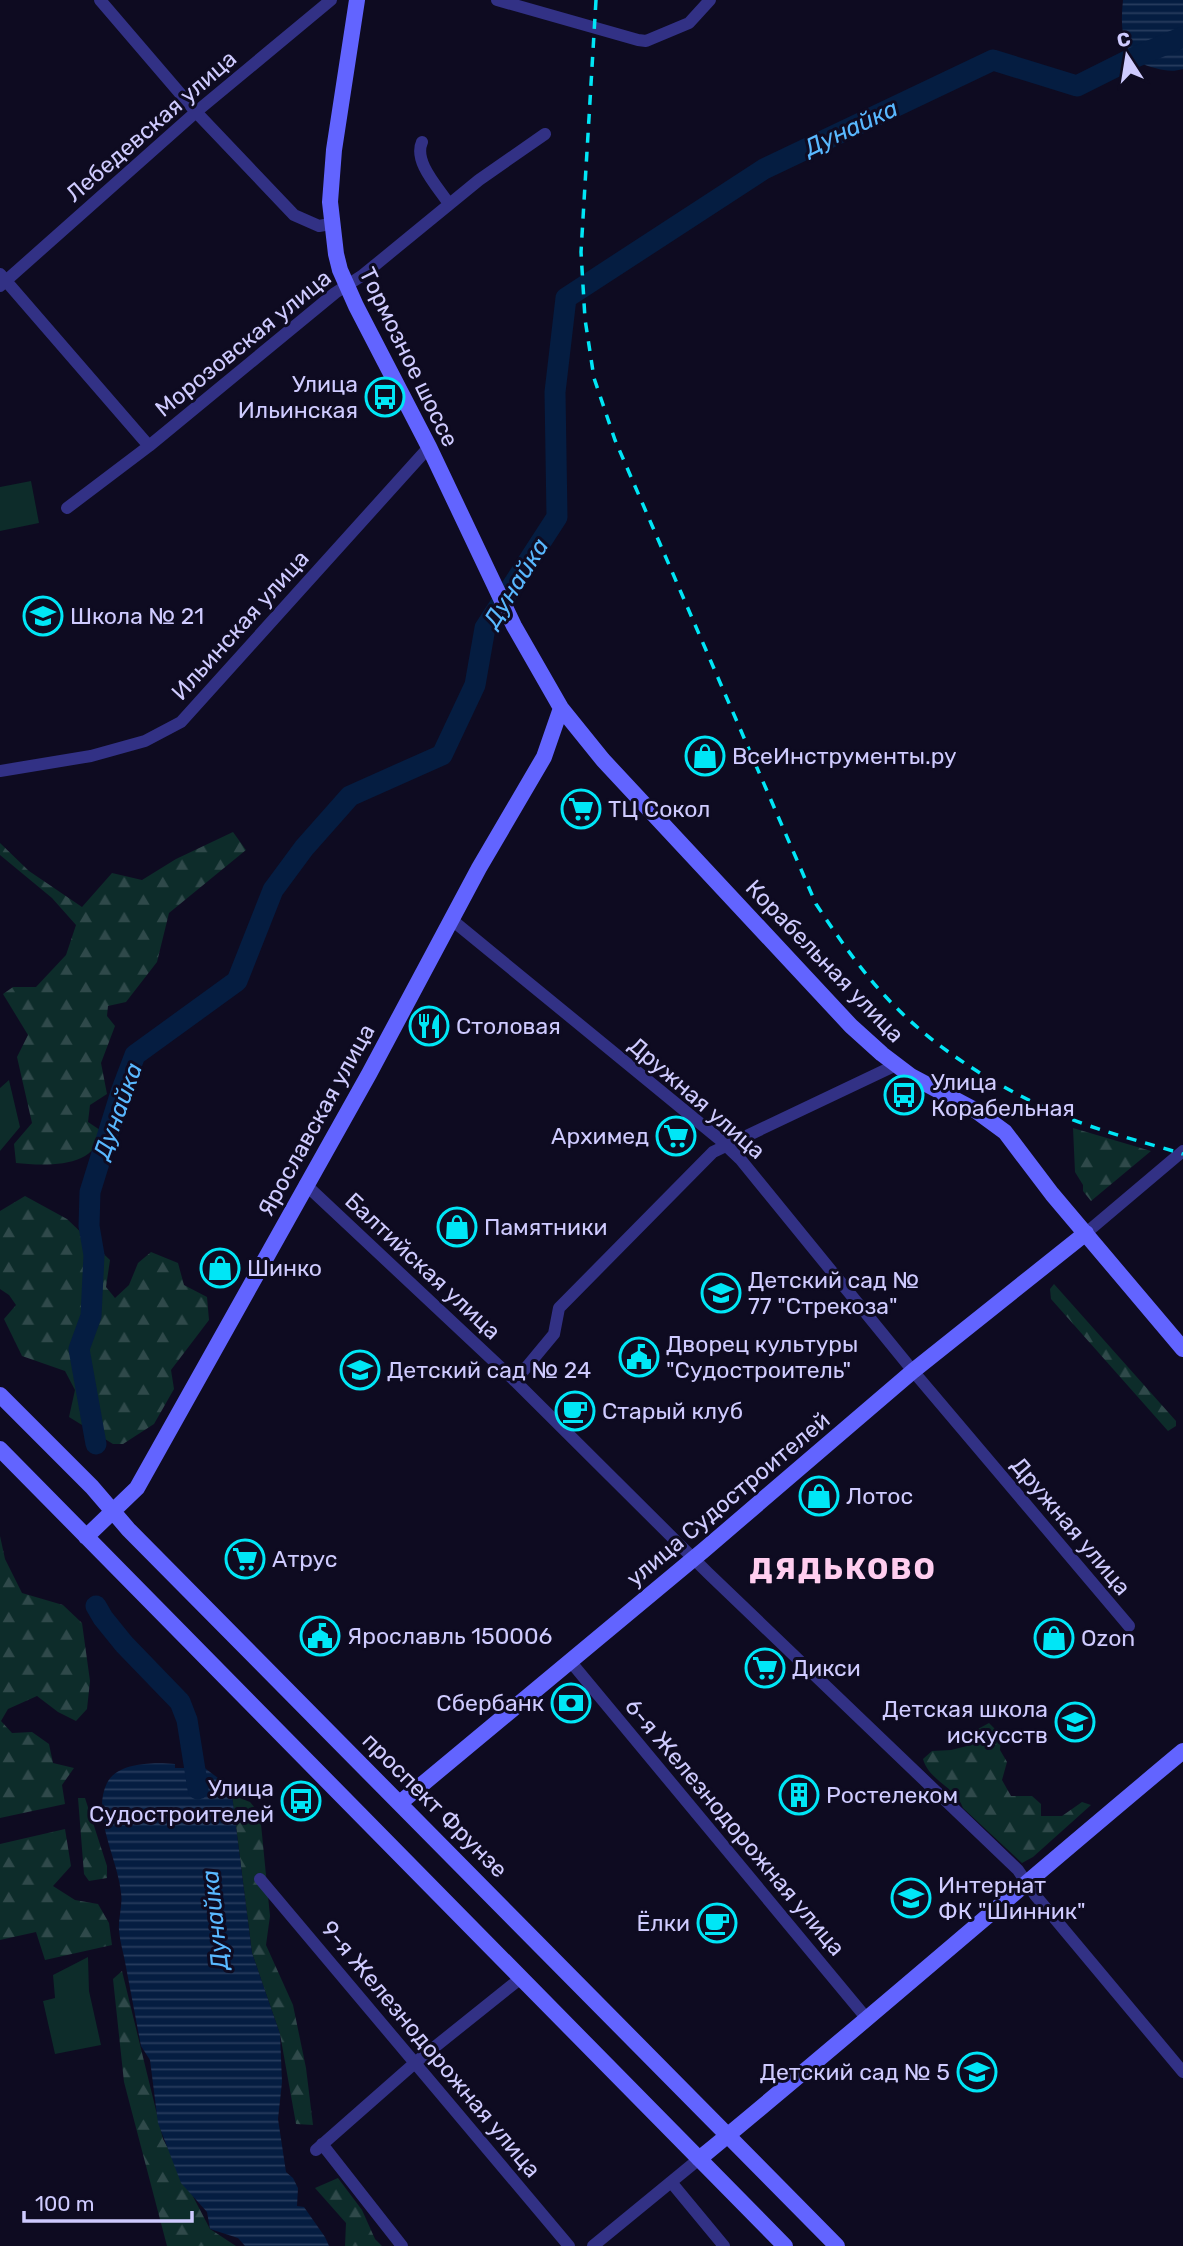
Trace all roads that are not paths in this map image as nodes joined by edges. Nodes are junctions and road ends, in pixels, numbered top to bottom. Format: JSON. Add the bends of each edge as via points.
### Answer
{"nodes":[{"id":1,"x":100,"y":0,"type":"edge"},
{"id":2,"x":331,"y":0,"type":"edge"},
{"id":3,"x":357,"y":0,"type":"edge"},
{"id":4,"x":497,"y":0,"type":"edge"},
{"id":5,"x":710,"y":0,"type":"edge"},
{"id":6,"x":196,"y":112,"type":"junction"},
{"id":7,"x":545,"y":134,"type":"dead end"},
{"id":8,"x":422,"y":142,"type":"dead end"},
{"id":9,"x":450,"y":204,"type":"junction"},
{"id":10,"x":330,"y":224,"type":"junction"},
{"id":11,"x":2,"y":280,"type":"edge"},
{"id":12,"x":346,"y":285,"type":"junction"},
{"id":13,"x":149,"y":446,"type":"junction"},
{"id":14,"x":429,"y":447,"type":"junction"},
{"id":15,"x":67,"y":508,"type":"dead end"},
{"id":16,"x":561,"y":708,"type":"junction"},
{"id":17,"x":0,"y":771,"type":"edge"},
{"id":18,"x":452,"y":920,"type":"junction"},
{"id":19,"x":896,"y":1065,"type":"junction"},
{"id":20,"x":725,"y":1145,"type":"junction"},
{"id":21,"x":1183,"y":1151,"type":"edge"},
{"id":22,"x":305,"y":1184,"type":"junction"},
{"id":23,"x":1086,"y":1233,"type":"junction"},
{"id":24,"x":1183,"y":1349,"type":"edge"},
{"id":25,"x":913,"y":1371,"type":"junction"},
{"id":26,"x":515,"y":1381,"type":"junction"},
{"id":27,"x":0,"y":1395,"type":"edge"},
{"id":28,"x":0,"y":1449,"type":"edge"},
{"id":29,"x":113,"y":1512,"type":"junction"},
{"id":30,"x":86,"y":1537,"type":"junction"},
{"id":31,"x":693,"y":1559,"type":"junction"},
{"id":32,"x":1129,"y":1626,"type":"dead end"},
{"id":33,"x":570,"y":1661,"type":"junction"},
{"id":34,"x":1183,"y":1751,"type":"edge"},
{"id":35,"x":401,"y":1802,"type":"junction"},
{"id":36,"x":260,"y":1879,"type":"dead end"},
{"id":37,"x":1026,"y":1882,"type":"junction"},
{"id":38,"x":521,"y":1978,"type":"junction"},
{"id":39,"x":868,"y":2020,"type":"junction"},
{"id":40,"x":416,"y":2062,"type":"junction"},
{"id":41,"x":1183,"y":2072,"type":"edge"},
{"id":42,"x":728,"y":2135,"type":"junction"},
{"id":43,"x":699,"y":2159,"type":"junction"},
{"id":44,"x":671,"y":2182,"type":"junction"},
{"id":45,"x":402,"y":2246,"type":"edge"},
{"id":46,"x":569,"y":2246,"type":"edge"},
{"id":47,"x":593,"y":2246,"type":"edge"},
{"id":48,"x":724,"y":2246,"type":"edge"},
{"id":49,"x":785,"y":2246,"type":"edge"},
{"id":50,"x":837,"y":2246,"type":"edge"}],
"edges":[{"from":1,"to":6,"type":"street"},
{"from":2,"to":6,"type":"street","name":"Лебедевская улица"},
{"from":3,"to":10,"type":"street","name":"Тормозное шоссе","via":[[334,150]]},
{"from":4,"to":5,"type":"street","via":[[646,41],[689,23]]},
{"from":6,"to":10,"type":"street","via":[[294,215],[319,226]]},
{"from":6,"to":11,"type":"street","name":"Лебедевская улица"},
{"from":7,"to":9,"type":"street","name":"Морозовская улица"},
{"from":8,"to":9,"type":"street","via":[[426,169]]},
{"from":9,"to":12,"type":"street","name":"Морозовская улица"},
{"from":10,"to":12,"type":"street","name":"Тормозное шоссе"},
{"from":11,"to":13,"type":"street"},
{"from":12,"to":13,"type":"street","name":"Морозовская улица"},
{"from":12,"to":14,"type":"street","name":"Тормозное шоссе"},
{"from":13,"to":15,"type":"street","name":"Морозовская улица"},
{"from":14,"to":16,"type":"street","name":"Тормозное шоссе","via":[[514,626]]},
{"from":14,"to":17,"type":"street","name":"Ильинская улица","via":[[181,722],[145,741],[91,756]]},
{"from":16,"to":18,"type":"street","name":"Ярославская улица","via":[[544,757]]},
{"from":16,"to":19,"type":"street","name":"Корабельная улица","via":[[603,760],[811,986]]},
{"from":18,"to":20,"type":"street","name":"Дружная улица"},
{"from":18,"to":22,"type":"street","name":"Ярославская улица"},
{"from":19,"to":20,"type":"street"},
{"from":19,"to":23,"type":"street","name":"Корабельная улица","via":[[993,1121]]},
{"from":20,"to":25,"type":"street","name":"Дружная улица"},
{"from":20,"to":26,"type":"street","via":[[559,1308],[554,1334]]},
{"from":21,"to":23,"type":"street","name":"улица Судостроителей"},
{"from":22,"to":26,"type":"street","name":"Балтийская улица"},
{"from":22,"to":29,"type":"street","name":"Ярославская улица","via":[[137,1488]]},
{"from":23,"to":24,"type":"street","name":"Корабельная улица"},
{"from":23,"to":25,"type":"street","name":"улица Судостроителей"},
{"from":25,"to":31,"type":"street","name":"улица Судостроителей"},
{"from":25,"to":32,"type":"street","name":"Дружная улица"},
{"from":26,"to":31,"type":"street","name":"Балтийская улица"},
{"from":27,"to":29,"type":"street","name":"проспект Фрунзе"},
{"from":28,"to":30,"type":"street"},
{"from":29,"to":30,"type":"street","name":"Ярославская улица"},
{"from":29,"to":35,"type":"street","name":"проспект Фрунзе"},
{"from":30,"to":38,"type":"street"},
{"from":31,"to":33,"type":"street","name":"улица Судостроителей"},
{"from":31,"to":37,"type":"street","name":"Балтийская улица"},
{"from":33,"to":35,"type":"street","name":"улица Судостроителей"},
{"from":33,"to":39,"type":"street","name":"6-я Железнодорожная улица"},
{"from":34,"to":37,"type":"street"},
{"from":35,"to":42,"type":"street","name":"проспект Фрунзе"},
{"from":36,"to":40,"type":"street","name":"9-я Железнодорожная улица"},
{"from":37,"to":39,"type":"street"},
{"from":37,"to":41,"type":"street","name":"Балтийская улица"},
{"from":38,"to":40,"type":"street"},
{"from":38,"to":43,"type":"street"},
{"from":39,"to":42,"type":"street"},
{"from":40,"to":45,"type":"street","via":[[319,2147]]},
{"from":40,"to":46,"type":"street","name":"9-я Железнодорожная улица"},
{"from":42,"to":43,"type":"street"},
{"from":42,"to":50,"type":"street","name":"проспект Фрунзе"},
{"from":43,"to":44,"type":"street"},
{"from":43,"to":49,"type":"street"},
{"from":44,"to":47,"type":"street"},
{"from":44,"to":48,"type":"street"}]}
